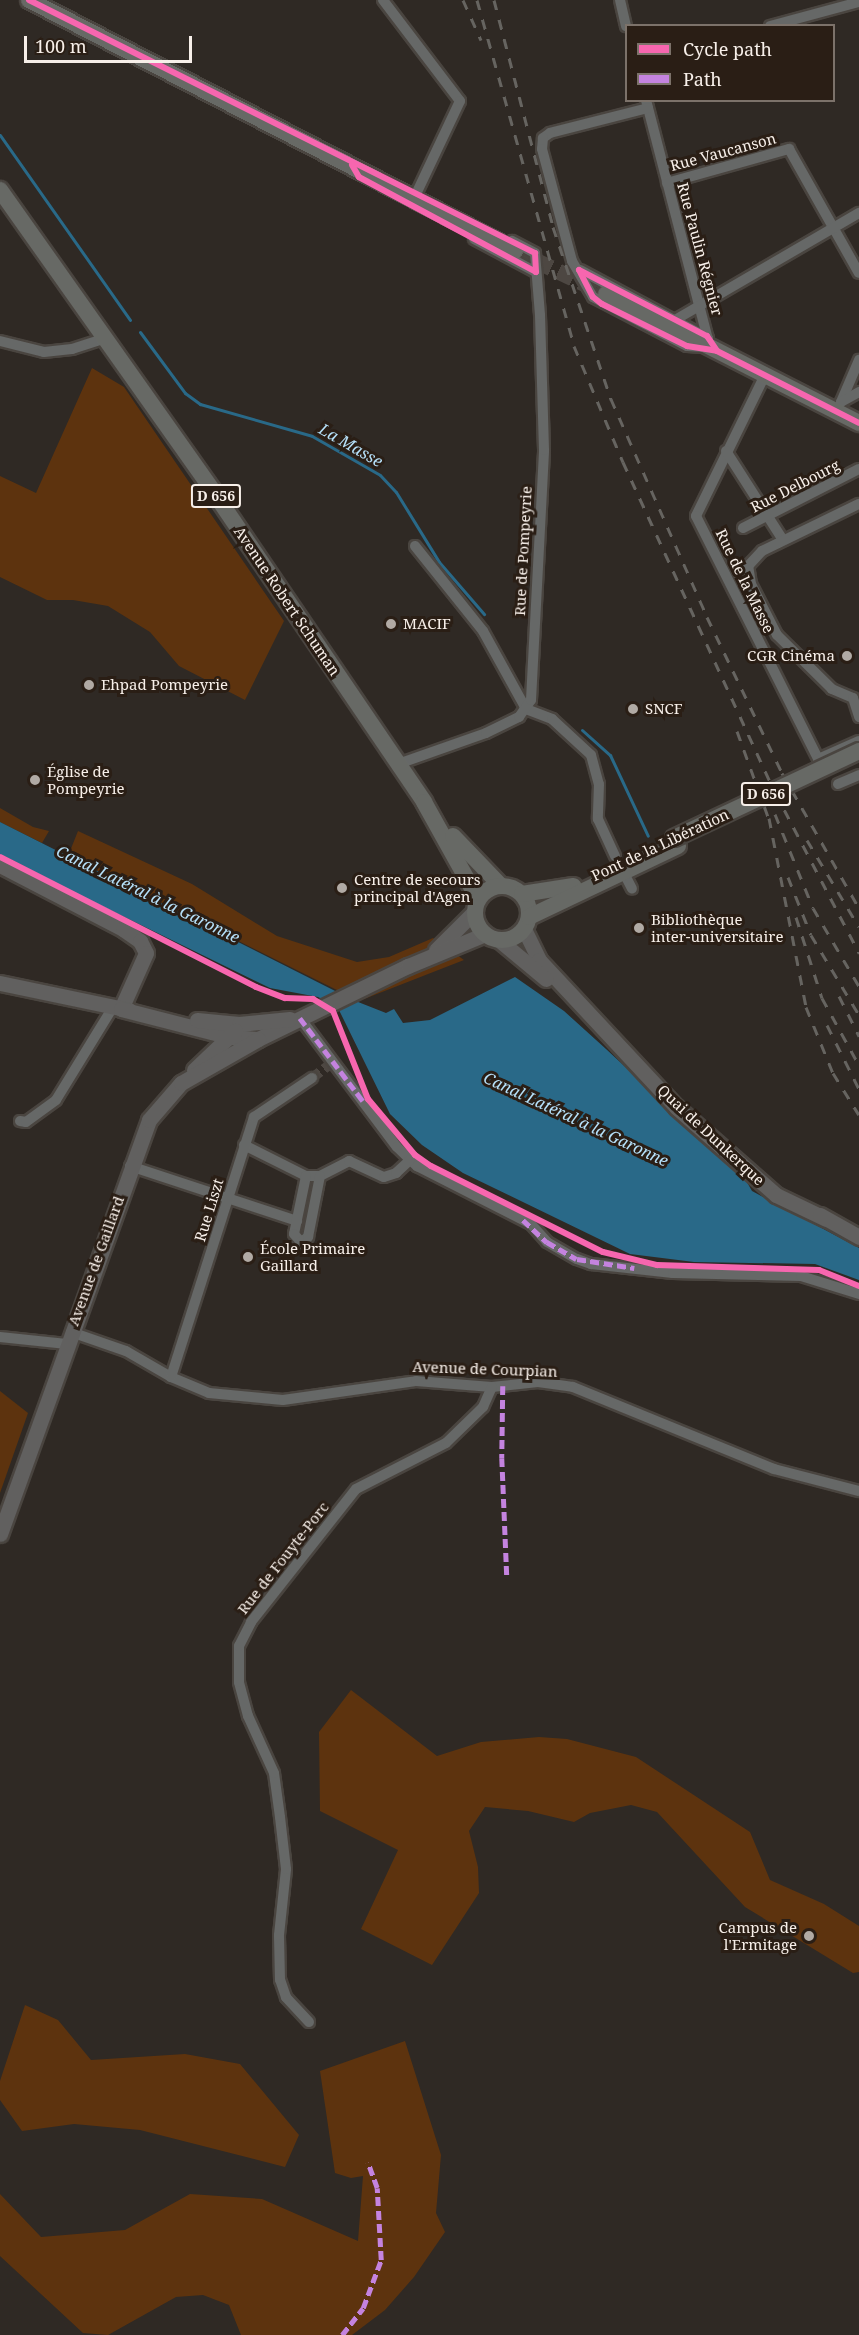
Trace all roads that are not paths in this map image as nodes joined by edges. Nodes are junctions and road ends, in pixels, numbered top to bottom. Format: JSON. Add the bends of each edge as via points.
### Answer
{"nodes":[{"id":1,"x":383,"y":0,"type":"edge"},
{"id":2,"x":620,"y":0,"type":"edge"},
{"id":3,"x":33,"y":1,"type":"edge"},
{"id":4,"x":859,"y":2,"type":"edge"},
{"id":5,"x":626,"y":24,"type":"edge"},
{"id":6,"x":777,"y":24,"type":"edge"},
{"id":7,"x":647,"y":104,"type":"edge"},
{"id":8,"x":352,"y":165,"type":"junction"},
{"id":9,"x":667,"y":183,"type":"junction"},
{"id":10,"x":0,"y":190,"type":"edge"},
{"id":11,"x":417,"y":192,"type":"junction"},
{"id":12,"x":859,"y":213,"type":"edge"},
{"id":13,"x":834,"y":227,"type":"junction"},
{"id":14,"x":516,"y":251,"type":"tunnel mouth"},
{"id":15,"x":579,"y":270,"type":"junction"},
{"id":16,"x":536,"y":272,"type":"junction"},
{"id":17,"x":859,"y":273,"type":"edge"},
{"id":18,"x":606,"y":294,"type":"tunnel mouth"},
{"id":19,"x":699,"y":304,"type":"junction"},
{"id":20,"x":675,"y":320,"type":"junction"},
{"id":21,"x":105,"y":338,"type":"junction"},
{"id":22,"x":0,"y":341,"type":"edge"},
{"id":23,"x":711,"y":345,"type":"junction"},
{"id":24,"x":859,"y":360,"type":"edge"},
{"id":25,"x":765,"y":375,"type":"junction"},
{"id":26,"x":859,"y":392,"type":"edge"},
{"id":27,"x":839,"y":406,"type":"junction"},
{"id":28,"x":859,"y":423,"type":"edge"},
{"id":29,"x":726,"y":451,"type":"junction"},
{"id":30,"x":859,"y":469,"type":"edge"},
{"id":31,"x":859,"y":504,"type":"edge"},
{"id":32,"x":768,"y":516,"type":"junction"},
{"id":33,"x":743,"y":528,"type":"dead end"},
{"id":34,"x":783,"y":540,"type":"junction"},
{"id":35,"x":415,"y":546,"type":"dead end"},
{"id":36,"x":856,"y":694,"type":"edge"},
{"id":37,"x":526,"y":709,"type":"junction"},
{"id":38,"x":859,"y":717,"type":"edge"},
{"id":39,"x":859,"y":741,"type":"edge"},
{"id":40,"x":859,"y":752,"type":"edge"},
{"id":41,"x":859,"y":761,"type":"edge"},
{"id":42,"x":398,"y":764,"type":"junction"},
{"id":43,"x":859,"y":775,"type":"edge"},
{"id":44,"x":838,"y":784,"type":"dead end"},
{"id":45,"x":427,"y":807,"type":"junction"},
{"id":46,"x":676,"y":842,"type":"junction"},
{"id":47,"x":615,"y":856,"type":"dead end"},
{"id":48,"x":0,"y":865,"type":"edge"},
{"id":49,"x":626,"y":877,"type":"dead end"},
{"id":50,"x":500,"y":885,"type":"junction"},
{"id":51,"x":632,"y":889,"type":"dead end"},
{"id":52,"x":522,"y":894,"type":"junction"},
{"id":53,"x":476,"y":906,"type":"junction"},
{"id":54,"x":527,"y":923,"type":"junction"},
{"id":55,"x":492,"y":937,"type":"junction"},
{"id":56,"x":429,"y":957,"type":"junction"},
{"id":57,"x":0,"y":983,"type":"edge"},
{"id":58,"x":117,"y":1008,"type":"junction"},
{"id":59,"x":302,"y":1017,"type":"junction"},
{"id":60,"x":271,"y":1023,"type":"junction"},
{"id":61,"x":599,"y":1023,"type":"junction"},
{"id":62,"x":230,"y":1037,"type":"junction"},
{"id":63,"x":258,"y":1039,"type":"junction"},
{"id":64,"x":312,"y":1078,"type":"tunnel mouth"},
{"id":65,"x":181,"y":1083,"type":"junction"},
{"id":66,"x":20,"y":1120,"type":"dead end"},
{"id":67,"x":244,"y":1145,"type":"junction"},
{"id":68,"x":410,"y":1160,"type":"junction"},
{"id":69,"x":130,"y":1166,"type":"junction"},
{"id":70,"x":306,"y":1176,"type":"junction"},
{"id":71,"x":320,"y":1176,"type":"junction"},
{"id":72,"x":228,"y":1201,"type":"junction"},
{"id":73,"x":297,"y":1221,"type":"junction"},
{"id":74,"x":859,"y":1237,"type":"edge"},
{"id":75,"x":859,"y":1294,"type":"edge"},
{"id":76,"x":0,"y":1337,"type":"edge"},
{"id":77,"x":69,"y":1338,"type":"junction"},
{"id":78,"x":171,"y":1377,"type":"junction"},
{"id":79,"x":492,"y":1387,"type":"junction"},
{"id":80,"x":859,"y":1491,"type":"edge"},
{"id":81,"x":0,"y":1534,"type":"edge"},
{"id":82,"x":309,"y":2022,"type":"dead end"}],
"edges":[{"from":1,"to":11,"type":"street","via":[[460,101]]},
{"from":2,"to":5,"type":"street"},
{"from":3,"to":8,"type":"main road"},
{"from":4,"to":6,"type":"street"},
{"from":7,"to":9,"type":"street","name":"Rue Paulin Régnier"},
{"from":7,"to":15,"type":"street","via":[[543,138],[542,149],[568,249]]},
{"from":8,"to":11,"type":"street","via":[[366,166]]},
{"from":8,"to":14,"type":"main road"},
{"from":8,"to":16,"type":"street","via":[[359,177]]},
{"from":9,"to":13,"type":"street","name":"Rue Vaucanson","via":[[789,149]]},
{"from":9,"to":19,"type":"street","name":"Rue Paulin Régnier"},
{"from":10,"to":21,"type":"main road","name":"Avenue Robert Schuman","number":"D 656"},
{"from":11,"to":16,"type":"street","via":[[535,253]]},
{"from":12,"to":13,"type":"street"},
{"from":13,"to":17,"type":"street","name":"Rue Vaucanson"},
{"from":13,"to":19,"type":"street"},
{"from":15,"to":20,"type":"street"},
{"from":15,"to":23,"type":"street","via":[[593,297],[602,304],[687,346]]},
{"from":16,"to":37,"type":"street","name":"Rue de Pompeyrie","via":[[544,450],[531,700]]},
{"from":18,"to":23,"type":"main road"},
{"from":19,"to":20,"type":"street"},
{"from":19,"to":23,"type":"street","name":"Rue Paulin Régnier"},
{"from":20,"to":23,"type":"street"},
{"from":21,"to":22,"type":"street","via":[[72,349],[44,352]]},
{"from":21,"to":42,"type":"main road","name":"Avenue Robert Schuman","number":"D 656"},
{"from":23,"to":25,"type":"main road"},
{"from":24,"to":27,"type":"street"},
{"from":25,"to":27,"type":"main road"},
{"from":25,"to":29,"type":"street","name":"Rue de la Masse"},
{"from":26,"to":27,"type":"street"},
{"from":27,"to":28,"type":"main road"},
{"from":29,"to":32,"type":"street"},
{"from":29,"to":39,"type":"street","name":"Rue de la Masse","via":[[696,516],[818,759]]},
{"from":30,"to":32,"type":"street","name":"Rue Delbourg"},
{"from":31,"to":34,"type":"street"},
{"from":32,"to":33,"type":"street","name":"Rue Delbourg"},
{"from":32,"to":34,"type":"street"},
{"from":34,"to":36,"type":"street","via":[[751,561],[751,584],[781,639],[832,689]]},
{"from":35,"to":37,"type":"street","via":[[483,631]]},
{"from":36,"to":38,"type":"street"},
{"from":37,"to":42,"type":"street","via":[[486,733]]},
{"from":37,"to":47,"type":"street","via":[[552,719],[591,755],[599,784],[598,819]]},
{"from":40,"to":46,"type":"main road","name":"Pont de la Libération","number":"D 656","bridge":true},
{"from":41,"to":46,"type":"main road","name":"Pont de la Libération","number":"D 656"},
{"from":42,"to":45,"type":"main road","name":"Avenue Robert Schuman","number":"D 656"},
{"from":43,"to":44,"type":"street"},
{"from":45,"to":50,"type":"main road","name":"Avenue Robert Schuman","number":"D 656"},
{"from":45,"to":53,"type":"main road","name":"Avenue Robert Schuman","number":"D 656"},
{"from":46,"to":52,"type":"main road","name":"Pont de la Libération","number":"D 656","via":[[572,886]]},
{"from":46,"to":54,"type":"main road","name":"Pont de la Libération","number":"D 656"},
{"from":48,"to":58,"type":"street","via":[[140,941],[146,952]]},
{"from":49,"to":51,"type":"street"},
{"from":50,"to":52,"type":"main road"},
{"from":50,"to":53,"type":"main road"},
{"from":52,"to":54,"type":"main road"},
{"from":53,"to":55,"type":"main road"},
{"from":53,"to":56,"type":"street"},
{"from":54,"to":55,"type":"main road","via":[[512,939]]},
{"from":54,"to":61,"type":"street","name":"Quai de Dunkerque","via":[[539,960]]},
{"from":55,"to":56,"type":"street","name":"Avenue de Gaillard"},
{"from":55,"to":61,"type":"street","name":"Quai de Dunkerque"},
{"from":56,"to":59,"type":"street","name":"Avenue de Gaillard"},
{"from":57,"to":58,"type":"street"},
{"from":58,"to":60,"type":"street","via":[[210,1022]]},
{"from":58,"to":62,"type":"street"},
{"from":58,"to":66,"type":"street","via":[[56,1100],[26,1122]]},
{"from":59,"to":60,"type":"street"},
{"from":59,"to":63,"type":"street","name":"Avenue de Gaillard"},
{"from":59,"to":68,"type":"street"},
{"from":60,"to":62,"type":"street","via":[[258,1031],[235,1031]]},
{"from":61,"to":74,"type":"street","name":"Quai de Dunkerque","via":[[633,1060],[783,1191]]},
{"from":62,"to":63,"type":"street"},
{"from":62,"to":65,"type":"street"},
{"from":63,"to":65,"type":"street","name":"Avenue de Gaillard"},
{"from":64,"to":67,"type":"street","name":"Rue Liszt","via":[[260,1110]]},
{"from":65,"to":69,"type":"street","name":"Avenue de Gaillard","via":[[149,1120]]},
{"from":67,"to":70,"type":"street"},
{"from":67,"to":72,"type":"street","name":"Rue Liszt"},
{"from":68,"to":71,"type":"street","via":[[396,1173],[384,1177],[349,1161]]},
{"from":68,"to":75,"type":"street","via":[[531,1224],[547,1242],[591,1264],[673,1272],[801,1276]]},
{"from":69,"to":72,"type":"street"},
{"from":69,"to":77,"type":"street","name":"Avenue de Gaillard"},
{"from":70,"to":71,"type":"street"},
{"from":70,"to":73,"type":"street"},
{"from":71,"to":73,"type":"street","via":[[308,1237],[301,1242],[294,1234]]},
{"from":72,"to":73,"type":"street"},
{"from":72,"to":78,"type":"street","name":"Rue Liszt"},
{"from":76,"to":77,"type":"street","name":"Avenue de Courpian"},
{"from":77,"to":78,"type":"street","name":"Avenue de Courpian","via":[[126,1351]]},
{"from":77,"to":81,"type":"street","name":"Avenue de Gaillard"},
{"from":78,"to":79,"type":"street","name":"Avenue de Courpian","via":[[209,1393],[272,1399],[416,1381]]},
{"from":79,"to":80,"type":"street","name":"Avenue de Courpian","via":[[538,1382],[573,1387],[774,1469]]},
{"from":79,"to":82,"type":"street","name":"Rue de Fouyte-Porc","via":[[483,1407],[447,1443],[356,1489],[251,1622],[238,1646],[238,1682],[248,1716],[274,1773],[280,1817],[286,1869],[279,1935],[280,1980],[286,1997]]}]}
